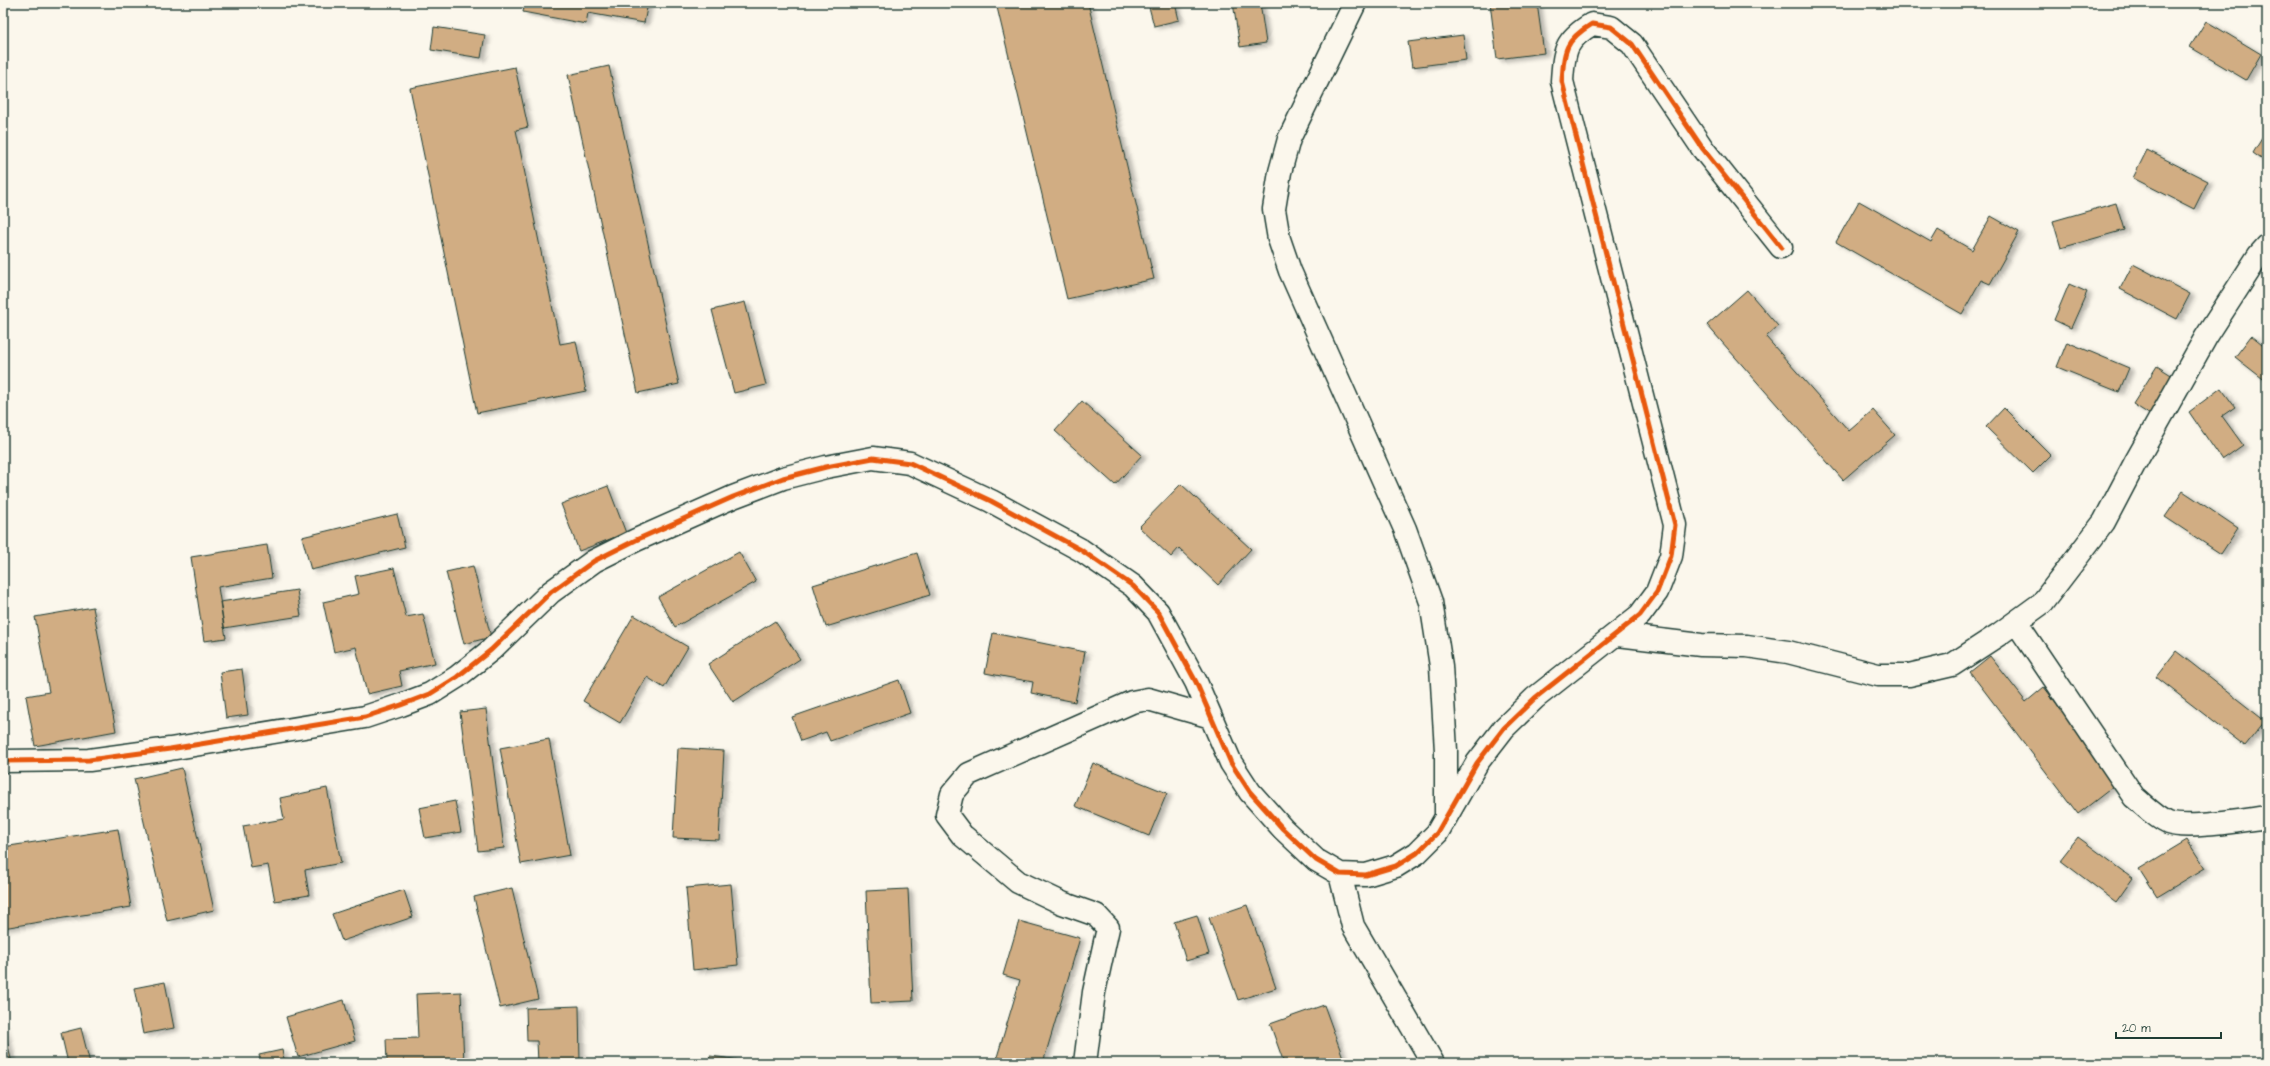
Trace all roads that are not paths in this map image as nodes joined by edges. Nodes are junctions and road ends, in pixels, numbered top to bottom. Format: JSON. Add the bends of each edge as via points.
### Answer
{"nodes":[{"id":1,"x":1355,"y":3,"type":"edge"},
{"id":2,"x":2267,"y":246,"type":"edge"},
{"id":3,"x":1781,"y":247,"type":"dead end"},
{"id":4,"x":2016,"y":622,"type":"junction"},
{"id":5,"x":1618,"y":635,"type":"junction"},
{"id":6,"x":1211,"y":717,"type":"junction"},
{"id":7,"x":3,"y":761,"type":"edge"},
{"id":8,"x":2267,"y":817,"type":"edge"},
{"id":9,"x":1446,"y":818,"type":"junction"},
{"id":10,"x":1340,"y":874,"type":"junction"},
{"id":11,"x":1085,"y":1063,"type":"edge"},
{"id":12,"x":1434,"y":1063,"type":"edge"}],
"edges":[{"from":1,"to":9,"type":"street","via":[[1289,139],[1274,208],[1279,239],[1290,271],[1405,529],[1431,602],[1441,666],[1446,751]]},
{"from":2,"to":4,"type":"street","via":[[2258,255],[2206,337],[2134,463],[2104,522],[2042,603]]},
{"from":3,"to":5,"type":"street","via":[[1703,148],[1632,44],[1611,27],[1592,24],[1574,35],[1564,57],[1562,81],[1675,525],[1671,556],[1657,592],[1640,616]]},
{"from":4,"to":5,"type":"street","via":[[1952,665],[1909,675],[1878,675],[1788,652],[1747,646],[1701,645]]},
{"from":4,"to":8,"type":"street","via":[[2134,797],[2157,817],[2170,823],[2212,825]]},
{"from":5,"to":9,"type":"street","via":[[1535,698],[1504,728],[1477,763]]},
{"from":6,"to":7,"type":"street","via":[[1196,682],[1158,612],[1132,586],[1081,550],[991,501],[910,463],[873,458],[783,478],[733,497],[594,561],[550,592],[491,650],[457,677],[430,694],[401,705],[365,717],[170,749],[88,760]]},
{"from":6,"to":10,"type":"street","via":[[1231,763],[1250,792],[1283,829],[1316,860]]},
{"from":6,"to":11,"type":"street","via":[[1148,699],[1132,702],[969,774],[952,794],[947,815],[962,835],[1018,882],[1062,903],[1096,915],[1108,928],[1094,992]]},
{"from":9,"to":10,"type":"street","via":[[1437,833],[1417,853],[1396,866],[1366,875]]},
{"from":10,"to":12,"type":"street","via":[[1353,926]]}]}
